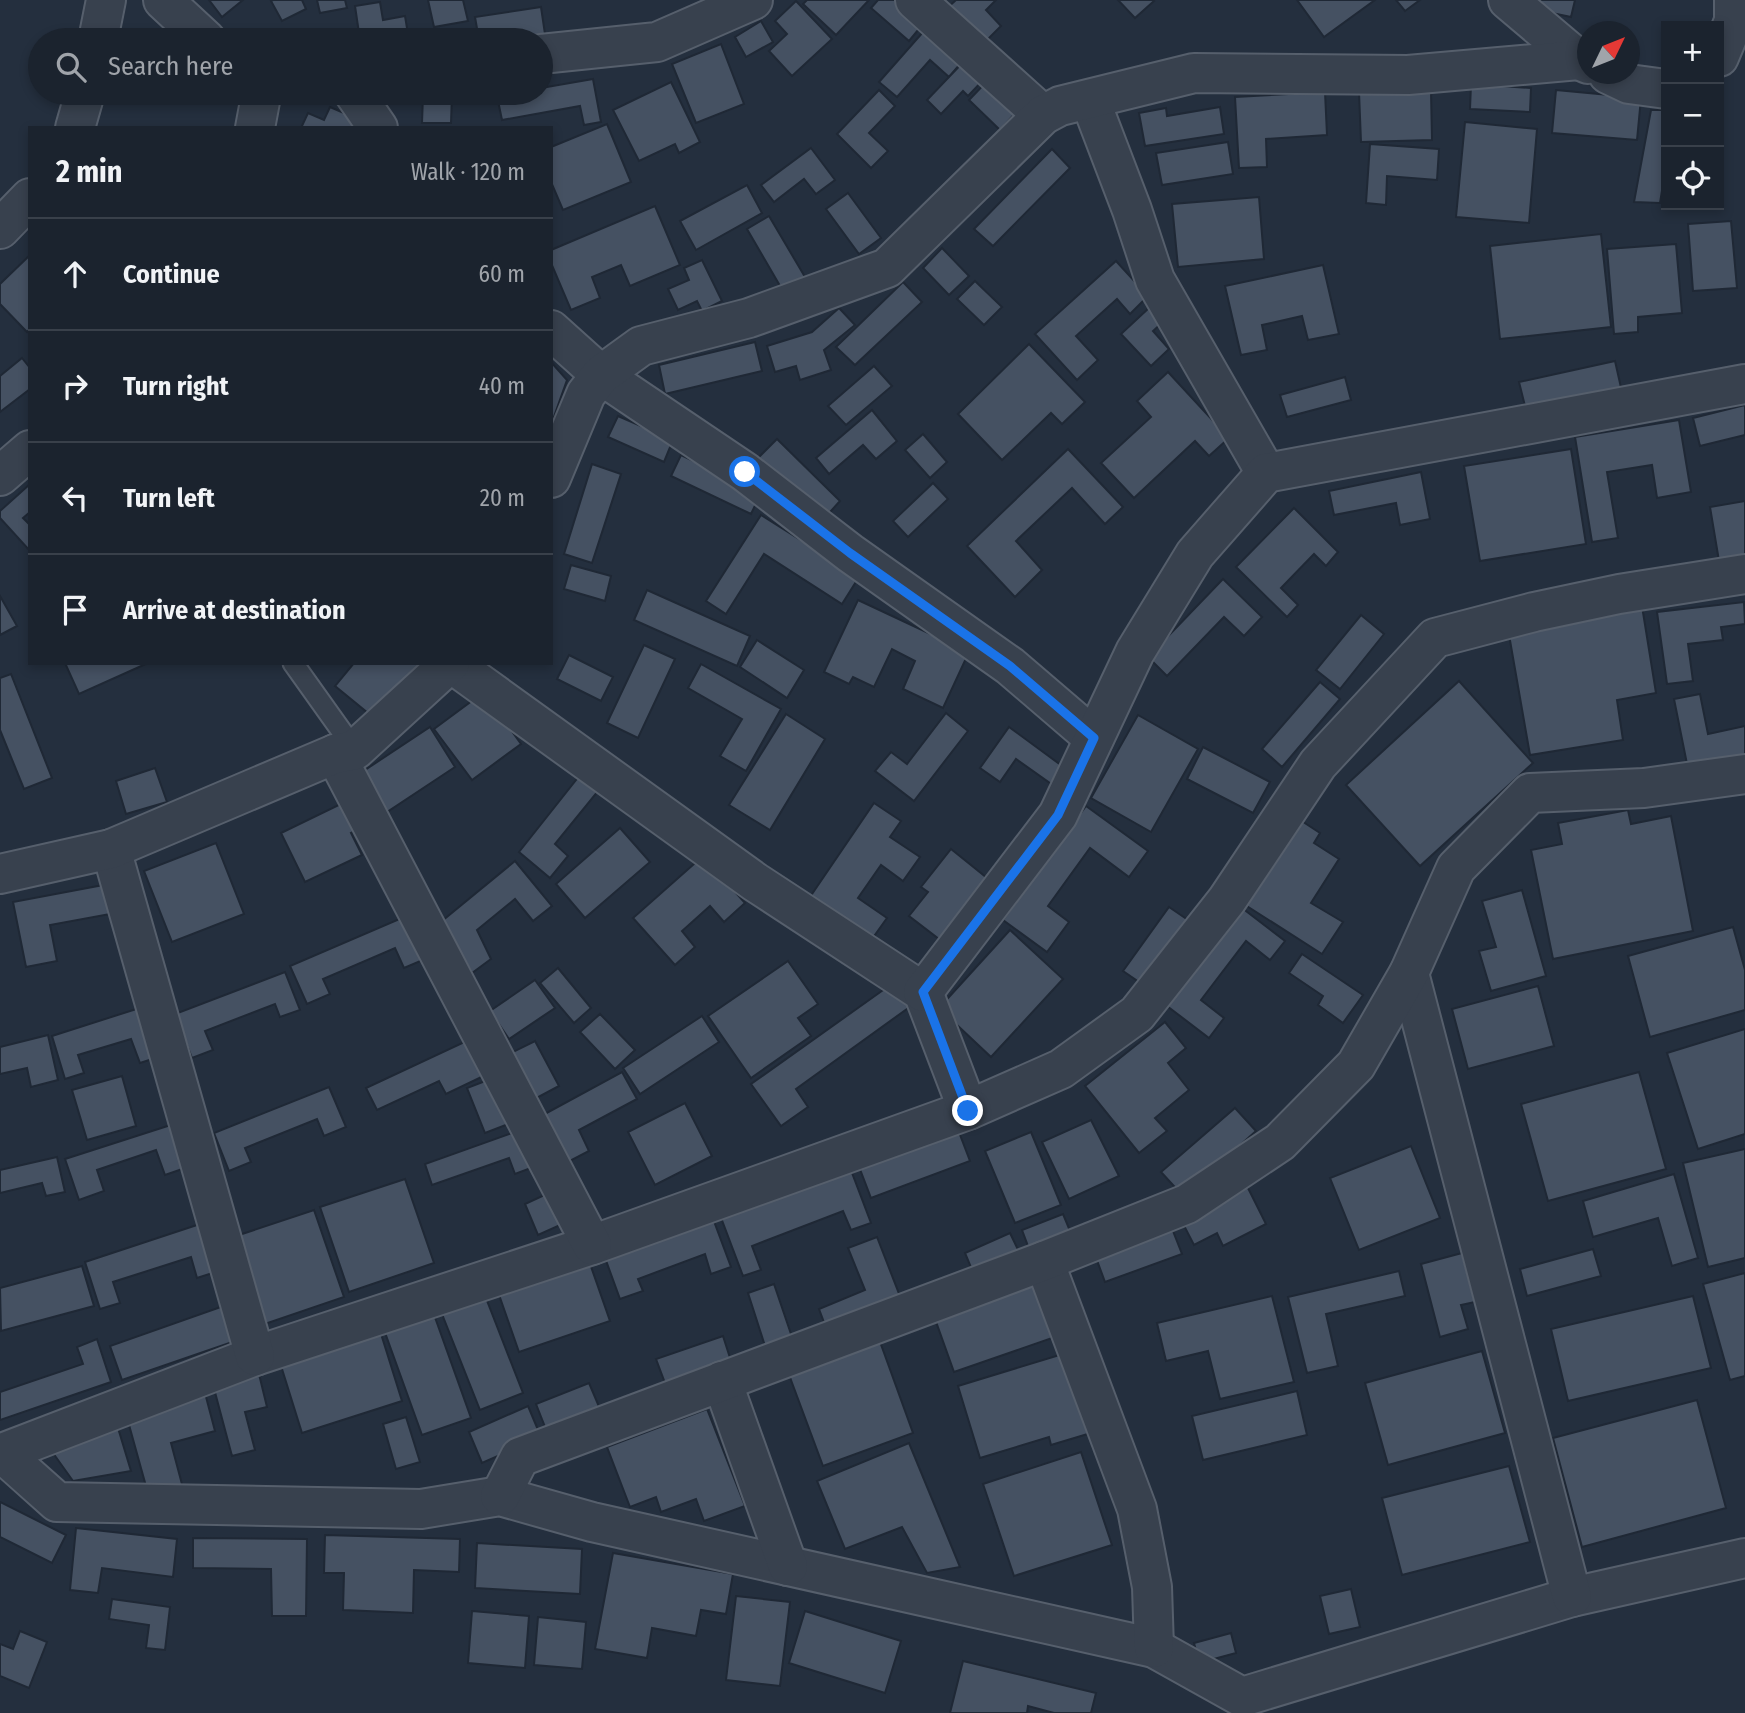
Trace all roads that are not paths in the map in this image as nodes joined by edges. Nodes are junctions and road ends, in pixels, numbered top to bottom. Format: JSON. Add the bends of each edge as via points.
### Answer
{"nodes":[{"id":1,"x":106,"y":0,"type":"edge"},
{"id":2,"x":163,"y":0,"type":"edge"},
{"id":3,"x":753,"y":0,"type":"edge"},
{"id":4,"x":915,"y":0,"type":"edge"},
{"id":5,"x":1508,"y":0,"type":"edge"},
{"id":6,"x":1734,"y":0,"type":"edge"},
{"id":7,"x":100,"y":28,"type":"edge"},
{"id":8,"x":193,"y":28,"type":"edge"},
{"id":9,"x":1724,"y":45,"type":"edge"},
{"id":10,"x":553,"y":53,"type":"edge"},
{"id":11,"x":1577,"y":55,"type":"edge"},
{"id":12,"x":1577,"y":67,"type":"edge"},
{"id":13,"x":1629,"y":84,"type":"edge"},
{"id":14,"x":1661,"y":88,"type":"edge"},
{"id":15,"x":1090,"y":100,"type":"junction"},
{"id":16,"x":82,"y":105,"type":"edge"},
{"id":17,"x":362,"y":105,"type":"edge"},
{"id":18,"x":1043,"y":115,"type":"junction"},
{"id":19,"x":76,"y":126,"type":"edge"},
{"id":20,"x":377,"y":126,"type":"edge"},
{"id":21,"x":28,"y":200,"type":"edge"},
{"id":22,"x":0,"y":229,"type":"edge"},
{"id":23,"x":553,"y":332,"type":"edge"},
{"id":24,"x":601,"y":374,"type":"junction"},
{"id":25,"x":1745,"y":384,"type":"edge"},
{"id":26,"x":28,"y":452,"type":"edge"},
{"id":27,"x":553,"y":473,"type":"edge"},
{"id":28,"x":1266,"y":473,"type":"junction"},
{"id":29,"x":0,"y":476,"type":"edge"},
{"id":30,"x":1745,"y":574,"type":"edge"},
{"id":31,"x":294,"y":665,"type":"edge"},
{"id":32,"x":449,"y":665,"type":"edge"},
{"id":33,"x":454,"y":665,"type":"edge"},
{"id":34,"x":1094,"y":738,"type":"junction"},
{"id":35,"x":345,"y":752,"type":"junction"},
{"id":36,"x":1745,"y":774,"type":"edge"},
{"id":37,"x":111,"y":849,"type":"junction"},
{"id":38,"x":0,"y":874,"type":"edge"},
{"id":39,"x":1409,"y":973,"type":"junction"},
{"id":40,"x":923,"y":992,"type":"junction"},
{"id":41,"x":968,"y":1111,"type":"junction"},
{"id":42,"x":592,"y":1245,"type":"junction"},
{"id":43,"x":1044,"y":1261,"type":"junction"},
{"id":44,"x":255,"y":1356,"type":"junction"},
{"id":45,"x":722,"y":1381,"type":"junction"},
{"id":46,"x":1,"y":1452,"type":"edge"},
{"id":47,"x":500,"y":1496,"type":"junction"},
{"id":48,"x":1745,"y":1558,"type":"edge"},
{"id":49,"x":788,"y":1566,"type":"junction"},
{"id":50,"x":1572,"y":1597,"type":"junction"},
{"id":51,"x":1154,"y":1648,"type":"junction"},
{"id":52,"x":1251,"y":1705,"type":"edge"}],
"edges":[{"from":1,"to":7,"type":"street"},
{"from":2,"to":8,"type":"street"},
{"from":3,"to":10,"type":"street","via":[[657,42]]},
{"from":4,"to":18,"type":"street"},
{"from":5,"to":11,"type":"street"},
{"from":6,"to":9,"type":"street","via":[[1734,21]]},
{"from":12,"to":15,"type":"street","via":[[1408,75],[1194,73]]},
{"from":13,"to":14,"type":"street"},
{"from":15,"to":18,"type":"street"},
{"from":15,"to":28,"type":"street","via":[[1155,280]]},
{"from":16,"to":19,"type":"street"},
{"from":17,"to":20,"type":"street"},
{"from":18,"to":24,"type":"street","via":[[887,268],[749,317],[641,346]]},
{"from":21,"to":22,"type":"street"},
{"from":23,"to":24,"type":"street"},
{"from":24,"to":27,"type":"street","via":[[586,394]]},
{"from":24,"to":34,"type":"street","via":[[745,472],[1010,666]]},
{"from":25,"to":28,"type":"street"},
{"from":26,"to":29,"type":"street"},
{"from":28,"to":34,"type":"street","via":[[1195,554],[1135,652]]},
{"from":30,"to":41,"type":"street","via":[[1619,594],[1434,638],[1318,764],[1227,901],[1138,1014],[1061,1069]]},
{"from":31,"to":35,"type":"lane"},
{"from":32,"to":35,"type":"street"},
{"from":33,"to":40,"type":"street","via":[[755,882]]},
{"from":34,"to":40,"type":"street","via":[[1058,815]]},
{"from":35,"to":37,"type":"street"},
{"from":35,"to":42,"type":"street"},
{"from":36,"to":39,"type":"street","via":[[1644,788],[1530,793],[1456,868]]},
{"from":37,"to":38,"type":"street"},
{"from":37,"to":44,"type":"street"},
{"from":39,"to":43,"type":"street","via":[[1356,1065],[1280,1142],[1187,1204]]},
{"from":39,"to":50,"type":"street"},
{"from":40,"to":41,"type":"street"},
{"from":41,"to":42,"type":"street"},
{"from":42,"to":44,"type":"street"},
{"from":43,"to":45,"type":"street"},
{"from":43,"to":51,"type":"street","via":[[1137,1509],[1152,1587]]},
{"from":44,"to":46,"type":"street"},
{"from":45,"to":47,"type":"street","via":[[520,1457]]},
{"from":45,"to":49,"type":"street"},
{"from":46,"to":47,"type":"street","via":[[57,1502],[421,1509]]},
{"from":47,"to":49,"type":"street","via":[[592,1522]]},
{"from":48,"to":50,"type":"street"},
{"from":49,"to":51,"type":"street"},
{"from":50,"to":52,"type":"street"},
{"from":51,"to":52,"type":"street"}]}
